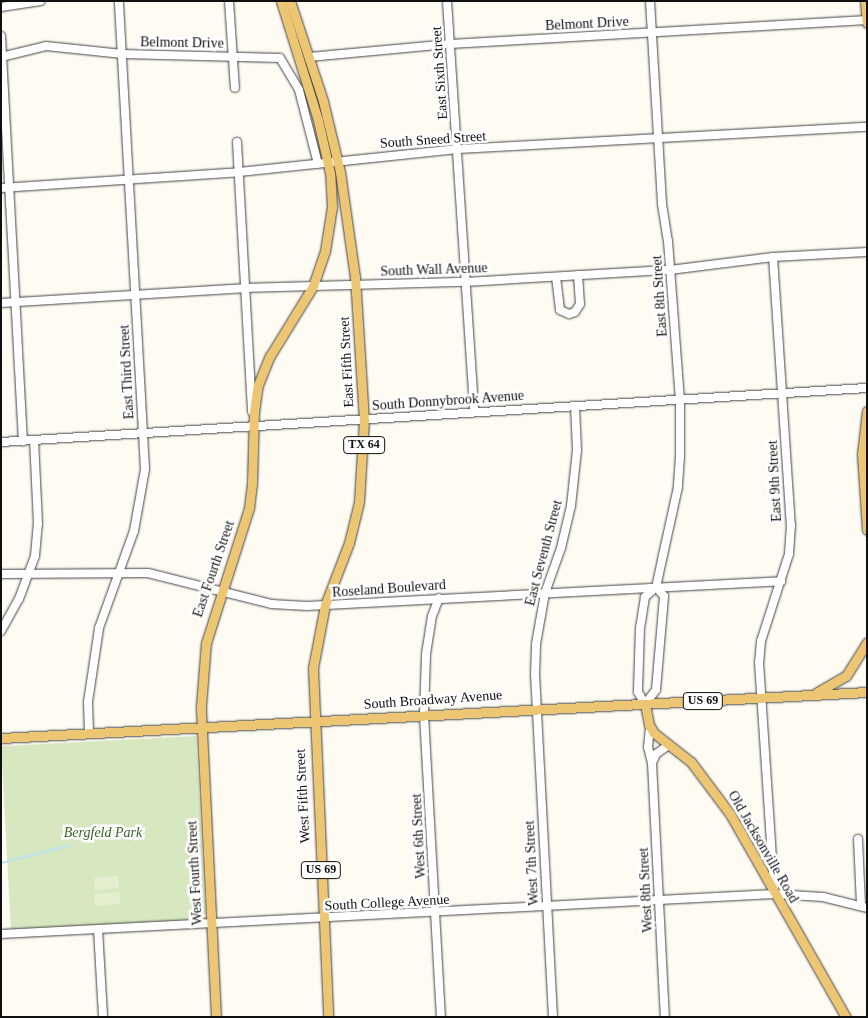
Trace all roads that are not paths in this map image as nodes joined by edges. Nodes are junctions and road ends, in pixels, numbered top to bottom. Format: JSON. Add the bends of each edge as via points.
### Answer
{"nodes":[{"id":1,"x":41,"y":1,"type":"edge"},
{"id":2,"x":119,"y":1,"type":"edge"},
{"id":3,"x":229,"y":1,"type":"edge"},
{"id":4,"x":281,"y":1,"type":"edge"},
{"id":5,"x":290,"y":1,"type":"edge"},
{"id":6,"x":447,"y":1,"type":"edge"},
{"id":7,"x":650,"y":1,"type":"edge"},
{"id":8,"x":865,"y":1,"type":"edge"},
{"id":9,"x":1,"y":7,"type":"edge"},
{"id":10,"x":867,"y":22,"type":"edge"},
{"id":11,"x":652,"y":32,"type":"junction"},
{"id":12,"x":1,"y":36,"type":"edge"},
{"id":13,"x":450,"y":44,"type":"junction"},
{"id":14,"x":123,"y":54,"type":"junction"},
{"id":15,"x":234,"y":56,"type":"junction"},
{"id":16,"x":2,"y":57,"type":"edge"},
{"id":17,"x":309,"y":57,"type":"junction"},
{"id":18,"x":235,"y":88,"type":"dead end"},
{"id":19,"x":867,"y":127,"type":"edge"},
{"id":20,"x":658,"y":139,"type":"junction"},
{"id":21,"x":237,"y":142,"type":"dead end"},
{"id":22,"x":458,"y":149,"type":"junction"},
{"id":23,"x":338,"y":160,"type":"junction"},
{"id":24,"x":328,"y":162,"type":"junction"},
{"id":25,"x":318,"y":164,"type":"junction"},
{"id":26,"x":239,"y":172,"type":"junction"},
{"id":27,"x":129,"y":180,"type":"junction"},
{"id":28,"x":5,"y":188,"type":"edge"},
{"id":29,"x":867,"y":252,"type":"edge"},
{"id":30,"x":773,"y":257,"type":"junction"},
{"id":31,"x":670,"y":270,"type":"junction"},
{"id":32,"x":578,"y":275,"type":"junction"},
{"id":33,"x":556,"y":276,"type":"junction"},
{"id":34,"x":465,"y":282,"type":"junction"},
{"id":35,"x":356,"y":285,"type":"junction"},
{"id":36,"x":313,"y":286,"type":"junction"},
{"id":37,"x":244,"y":288,"type":"junction"},
{"id":38,"x":135,"y":295,"type":"junction"},
{"id":39,"x":15,"y":302,"type":"junction"},
{"id":40,"x":1,"y":303,"type":"edge"},
{"id":41,"x":867,"y":388,"type":"edge"},
{"id":42,"x":782,"y":394,"type":"junction"},
{"id":43,"x":680,"y":400,"type":"junction"},
{"id":44,"x":575,"y":406,"type":"junction"},
{"id":45,"x":867,"y":411,"type":"edge"},
{"id":46,"x":474,"y":412,"type":"junction"},
{"id":47,"x":364,"y":420,"type":"junction"},
{"id":48,"x":253,"y":423,"type":"junction"},
{"id":49,"x":143,"y":433,"type":"junction"},
{"id":50,"x":34,"y":440,"type":"junction"},
{"id":51,"x":23,"y":441,"type":"junction"},
{"id":52,"x":1,"y":442,"type":"edge"},
{"id":53,"x":867,"y":530,"type":"edge"},
{"id":54,"x":30,"y":573,"type":"junction"},
{"id":55,"x":117,"y":573,"type":"junction"},
{"id":56,"x":1,"y":574,"type":"edge"},
{"id":57,"x":781,"y":581,"type":"junction"},
{"id":58,"x":656,"y":587,"type":"junction"},
{"id":59,"x":221,"y":591,"type":"junction"},
{"id":60,"x":545,"y":593,"type":"junction"},
{"id":61,"x":438,"y":598,"type":"junction"},
{"id":62,"x":325,"y":605,"type":"junction"},
{"id":63,"x":1,"y":631,"type":"edge"},
{"id":64,"x":867,"y":642,"type":"edge"},
{"id":65,"x":867,"y":692,"type":"edge"},
{"id":66,"x":812,"y":695,"type":"junction"},
{"id":67,"x":761,"y":698,"type":"junction"},
{"id":68,"x":645,"y":704,"type":"junction"},
{"id":69,"x":536,"y":707,"type":"junction"},
{"id":70,"x":424,"y":715,"type":"junction"},
{"id":71,"x":313,"y":723,"type":"junction"},
{"id":72,"x":202,"y":728,"type":"junction"},
{"id":73,"x":650,"y":728,"type":"junction"},
{"id":74,"x":89,"y":732,"type":"junction"},
{"id":75,"x":1,"y":738,"type":"edge"},
{"id":76,"x":669,"y":744,"type":"junction"},
{"id":77,"x":652,"y":763,"type":"junction"},
{"id":78,"x":858,"y":839,"type":"dead end"},
{"id":79,"x":768,"y":846,"type":"junction"},
{"id":80,"x":756,"y":862,"type":"junction"},
{"id":81,"x":774,"y":894,"type":"junction"},
{"id":82,"x":660,"y":902,"type":"junction"},
{"id":83,"x":547,"y":907,"type":"junction"},
{"id":84,"x":864,"y":907,"type":"edge"},
{"id":85,"x":436,"y":912,"type":"junction"},
{"id":86,"x":324,"y":919,"type":"junction"},
{"id":87,"x":211,"y":925,"type":"junction"},
{"id":88,"x":98,"y":929,"type":"junction"},
{"id":89,"x":1,"y":934,"type":"edge"},
{"id":90,"x":103,"y":1017,"type":"edge"},
{"id":91,"x":216,"y":1017,"type":"edge"},
{"id":92,"x":328,"y":1017,"type":"edge"},
{"id":93,"x":441,"y":1017,"type":"edge"},
{"id":94,"x":554,"y":1017,"type":"edge"},
{"id":95,"x":665,"y":1017,"type":"edge"},
{"id":96,"x":846,"y":1017,"type":"edge"}],
"edges":[{"from":1,"to":9,"type":"street"},
{"from":2,"to":14,"type":"street","name":"East Third Street"},
{"from":3,"to":15,"type":"street"},
{"from":4,"to":24,"type":"main road","via":[[306,76]]},
{"from":5,"to":17,"type":"main road","name":"East Fifth Street","number":"TX 64"},
{"from":6,"to":13,"type":"street","name":"East Sixth Street"},
{"from":7,"to":11,"type":"street","name":"East 8th Street"},
{"from":8,"to":10,"type":"main road"},
{"from":10,"to":11,"type":"street","name":"Belmont Drive"},
{"from":11,"to":13,"type":"street","name":"Belmont Drive"},
{"from":11,"to":20,"type":"street","name":"East 8th Street"},
{"from":12,"to":16,"type":"street"},
{"from":13,"to":17,"type":"street","name":"Belmont Drive"},
{"from":13,"to":22,"type":"street","name":"East Sixth Street"},
{"from":14,"to":15,"type":"street","name":"Belmont Drive"},
{"from":14,"to":16,"type":"street","name":"Belmont Drive","via":[[46,46]]},
{"from":14,"to":27,"type":"street","name":"East Third Street"},
{"from":15,"to":18,"type":"street"},
{"from":15,"to":25,"type":"street","name":"Belmont Drive","via":[[280,58],[285,64],[299,90]]},
{"from":16,"to":28,"type":"street"},
{"from":17,"to":23,"type":"main road","name":"East Fifth Street","number":"TX 64"},
{"from":19,"to":20,"type":"street","name":"South Sneed Street"},
{"from":20,"to":22,"type":"street","name":"South Sneed Street"},
{"from":20,"to":31,"type":"street","name":"East 8th Street"},
{"from":21,"to":26,"type":"street","name":"East Fourth Street"},
{"from":22,"to":23,"type":"street","name":"South Sneed Street"},
{"from":22,"to":34,"type":"street","name":"East Sixth Street"},
{"from":23,"to":24,"type":"street","name":"South Sneed Street"},
{"from":23,"to":35,"type":"main road","name":"East Fifth Street","number":"TX 64"},
{"from":24,"to":25,"type":"street","name":"South Sneed Street"},
{"from":24,"to":36,"type":"main road","via":[[332,199],[330,229]]},
{"from":25,"to":26,"type":"street","name":"South Sneed Street"},
{"from":26,"to":27,"type":"street","name":"South Sneed Street"},
{"from":26,"to":37,"type":"street","name":"East Fourth Street"},
{"from":27,"to":28,"type":"street","name":"South Sneed Street"},
{"from":27,"to":38,"type":"street","name":"East Third Street"},
{"from":28,"to":39,"type":"street"},
{"from":29,"to":30,"type":"street","name":"South Wall Avenue"},
{"from":30,"to":31,"type":"street","name":"South Wall Avenue"},
{"from":30,"to":42,"type":"street","name":"East 9th Street"},
{"from":31,"to":32,"type":"street","name":"South Wall Avenue"},
{"from":31,"to":43,"type":"street","name":"East 8th Street"},
{"from":32,"to":33,"type":"street","name":"South Wall Avenue"},
{"from":32,"to":33,"type":"street","via":[[580,304],[575,312],[569,314],[560,310]]},
{"from":33,"to":34,"type":"street","name":"South Wall Avenue"},
{"from":34,"to":35,"type":"street","name":"South Wall Avenue"},
{"from":34,"to":46,"type":"street","name":"East Sixth Street"},
{"from":35,"to":36,"type":"street","name":"South Wall Avenue"},
{"from":35,"to":47,"type":"main road","name":"East Fifth Street","number":"TX 64"},
{"from":36,"to":37,"type":"street","name":"South Wall Avenue"},
{"from":36,"to":48,"type":"main road","name":"East Fourth Street","via":[[265,367]]},
{"from":37,"to":38,"type":"street","name":"South Wall Avenue"},
{"from":37,"to":48,"type":"street","name":"East Fourth Street"},
{"from":38,"to":39,"type":"street","name":"South Wall Avenue"},
{"from":38,"to":49,"type":"street","name":"East Third Street"},
{"from":39,"to":40,"type":"street","name":"South Wall Avenue"},
{"from":39,"to":51,"type":"street"},
{"from":41,"to":42,"type":"street","name":"South Donnybrook Avenue"},
{"from":42,"to":43,"type":"street","name":"South Donnybrook Avenue"},
{"from":42,"to":57,"type":"street","name":"East 9th Street","via":[[791,525],[790,554]]},
{"from":43,"to":44,"type":"street","name":"South Donnybrook Avenue"},
{"from":43,"to":58,"type":"street","name":"East 8th Street","via":[[678,487]]},
{"from":44,"to":46,"type":"street","name":"South Donnybrook Avenue"},
{"from":44,"to":60,"type":"street","name":"East Seventh Street","via":[[577,450],[571,506]]},
{"from":45,"to":53,"type":"main road","via":[[862,454]]},
{"from":46,"to":47,"type":"street","name":"South Donnybrook Avenue"},
{"from":47,"to":48,"type":"street","name":"South Donnybrook Avenue"},
{"from":47,"to":62,"type":"main road","name":"East Fifth Street","number":"TX 64","via":[[360,502],[349,543]]},
{"from":48,"to":49,"type":"street","name":"South Donnybrook Avenue"},
{"from":48,"to":59,"type":"main road","name":"East Fourth Street","via":[[252,484],[248,508]]},
{"from":49,"to":50,"type":"street","name":"South Donnybrook Avenue"},
{"from":49,"to":55,"type":"street","name":"East Third Street","via":[[145,469],[142,498],[127,556]]},
{"from":50,"to":51,"type":"street","name":"South Donnybrook Avenue"},
{"from":50,"to":54,"type":"street","via":[[38,524]]},
{"from":51,"to":52,"type":"street","name":"South Donnybrook Avenue"},
{"from":54,"to":55,"type":"street","name":"Roseland Boulevard"},
{"from":54,"to":56,"type":"street","name":"Roseland Boulevard"},
{"from":54,"to":63,"type":"street"},
{"from":55,"to":59,"type":"street","name":"Roseland Boulevard","via":[[148,573]]},
{"from":55,"to":74,"type":"street","name":"East Third Street","via":[[105,607],[94,658],[88,702]]},
{"from":57,"to":58,"type":"street","name":"Roseland Boulevard"},
{"from":57,"to":67,"type":"street","name":"East 9th Street","via":[[761,641]]},
{"from":58,"to":60,"type":"street","name":"Roseland Boulevard"},
{"from":58,"to":68,"type":"street","name":"East 8th Street","via":[[664,596],[656,690]]},
{"from":58,"to":68,"type":"street","name":"East 8th Street","via":[[645,597],[640,627],[638,692]]},
{"from":59,"to":62,"type":"street","name":"Roseland Boulevard","via":[[271,604]]},
{"from":59,"to":72,"type":"main road","name":"East Fourth Street","via":[[204,654]]},
{"from":60,"to":61,"type":"street","name":"Roseland Boulevard"},
{"from":60,"to":69,"type":"street","name":"East Seventh Street","via":[[536,644]]},
{"from":61,"to":62,"type":"street","name":"Roseland Boulevard"},
{"from":61,"to":70,"type":"street","name":"West 6th Street","via":[[427,648]]},
{"from":62,"to":71,"type":"main road","name":"East Fifth Street","number":"TX 64","via":[[313,668]]},
{"from":64,"to":66,"type":"main road","via":[[846,676]]},
{"from":65,"to":66,"type":"main road","name":"South Broadway Avenue","number":"US 69"},
{"from":66,"to":67,"type":"main road","name":"South Broadway Avenue","number":"US 69"},
{"from":67,"to":68,"type":"main road","name":"South Broadway Avenue","number":"US 69"},
{"from":67,"to":79,"type":"street","name":"East 9th Street"},
{"from":68,"to":69,"type":"main road","name":"South Broadway Avenue","number":"US 69"},
{"from":68,"to":73,"type":"main road"},
{"from":69,"to":70,"type":"main road","name":"South Broadway Avenue","number":"US 69"},
{"from":69,"to":83,"type":"street","name":"West 7th Street"},
{"from":70,"to":71,"type":"main road","name":"South Broadway Avenue","number":"US 69"},
{"from":70,"to":85,"type":"street","name":"West 6th Street"},
{"from":71,"to":72,"type":"main road","name":"South Broadway Avenue","number":"US 69"},
{"from":71,"to":86,"type":"main road","name":"West Fifth Street","number":"US 69"},
{"from":72,"to":74,"type":"main road","name":"South Broadway Avenue"},
{"from":72,"to":87,"type":"main road","name":"West Fourth Street"},
{"from":73,"to":76,"type":"main road","name":"Old Jacksonville Road"},
{"from":73,"to":77,"type":"street","name":"West 8th Street","via":[[648,747]]},
{"from":74,"to":75,"type":"main road","name":"South Broadway Avenue"},
{"from":76,"to":77,"type":"street","via":[[656,754]]},
{"from":76,"to":80,"type":"main road","name":"Old Jacksonville Road","via":[[691,762],[712,788]]},
{"from":77,"to":82,"type":"street","name":"West 8th Street"},
{"from":78,"to":84,"type":"street"},
{"from":79,"to":80,"type":"street","via":[[765,857]]},
{"from":79,"to":81,"type":"street","name":"East 9th Street"},
{"from":80,"to":81,"type":"main road","name":"Old Jacksonville Road"},
{"from":81,"to":82,"type":"street","name":"South College Avenue"},
{"from":81,"to":84,"type":"street","name":"South College Avenue","via":[[822,897]]},
{"from":81,"to":96,"type":"main road","name":"Old Jacksonville Road"},
{"from":82,"to":83,"type":"street","name":"South College Avenue"},
{"from":82,"to":95,"type":"street","name":"West 8th Street"},
{"from":83,"to":85,"type":"street","name":"South College Avenue"},
{"from":83,"to":94,"type":"street","name":"West 7th Street"},
{"from":85,"to":86,"type":"street","name":"South College Avenue"},
{"from":85,"to":93,"type":"street","name":"West 6th Street"},
{"from":86,"to":87,"type":"street","name":"South College Avenue"},
{"from":86,"to":92,"type":"main road","name":"West Fifth Street","number":"US 69"},
{"from":87,"to":88,"type":"street","name":"South College Avenue"},
{"from":87,"to":91,"type":"main road","name":"West Fourth Street"},
{"from":88,"to":89,"type":"street","name":"South College Avenue"},
{"from":88,"to":90,"type":"street"}]}
